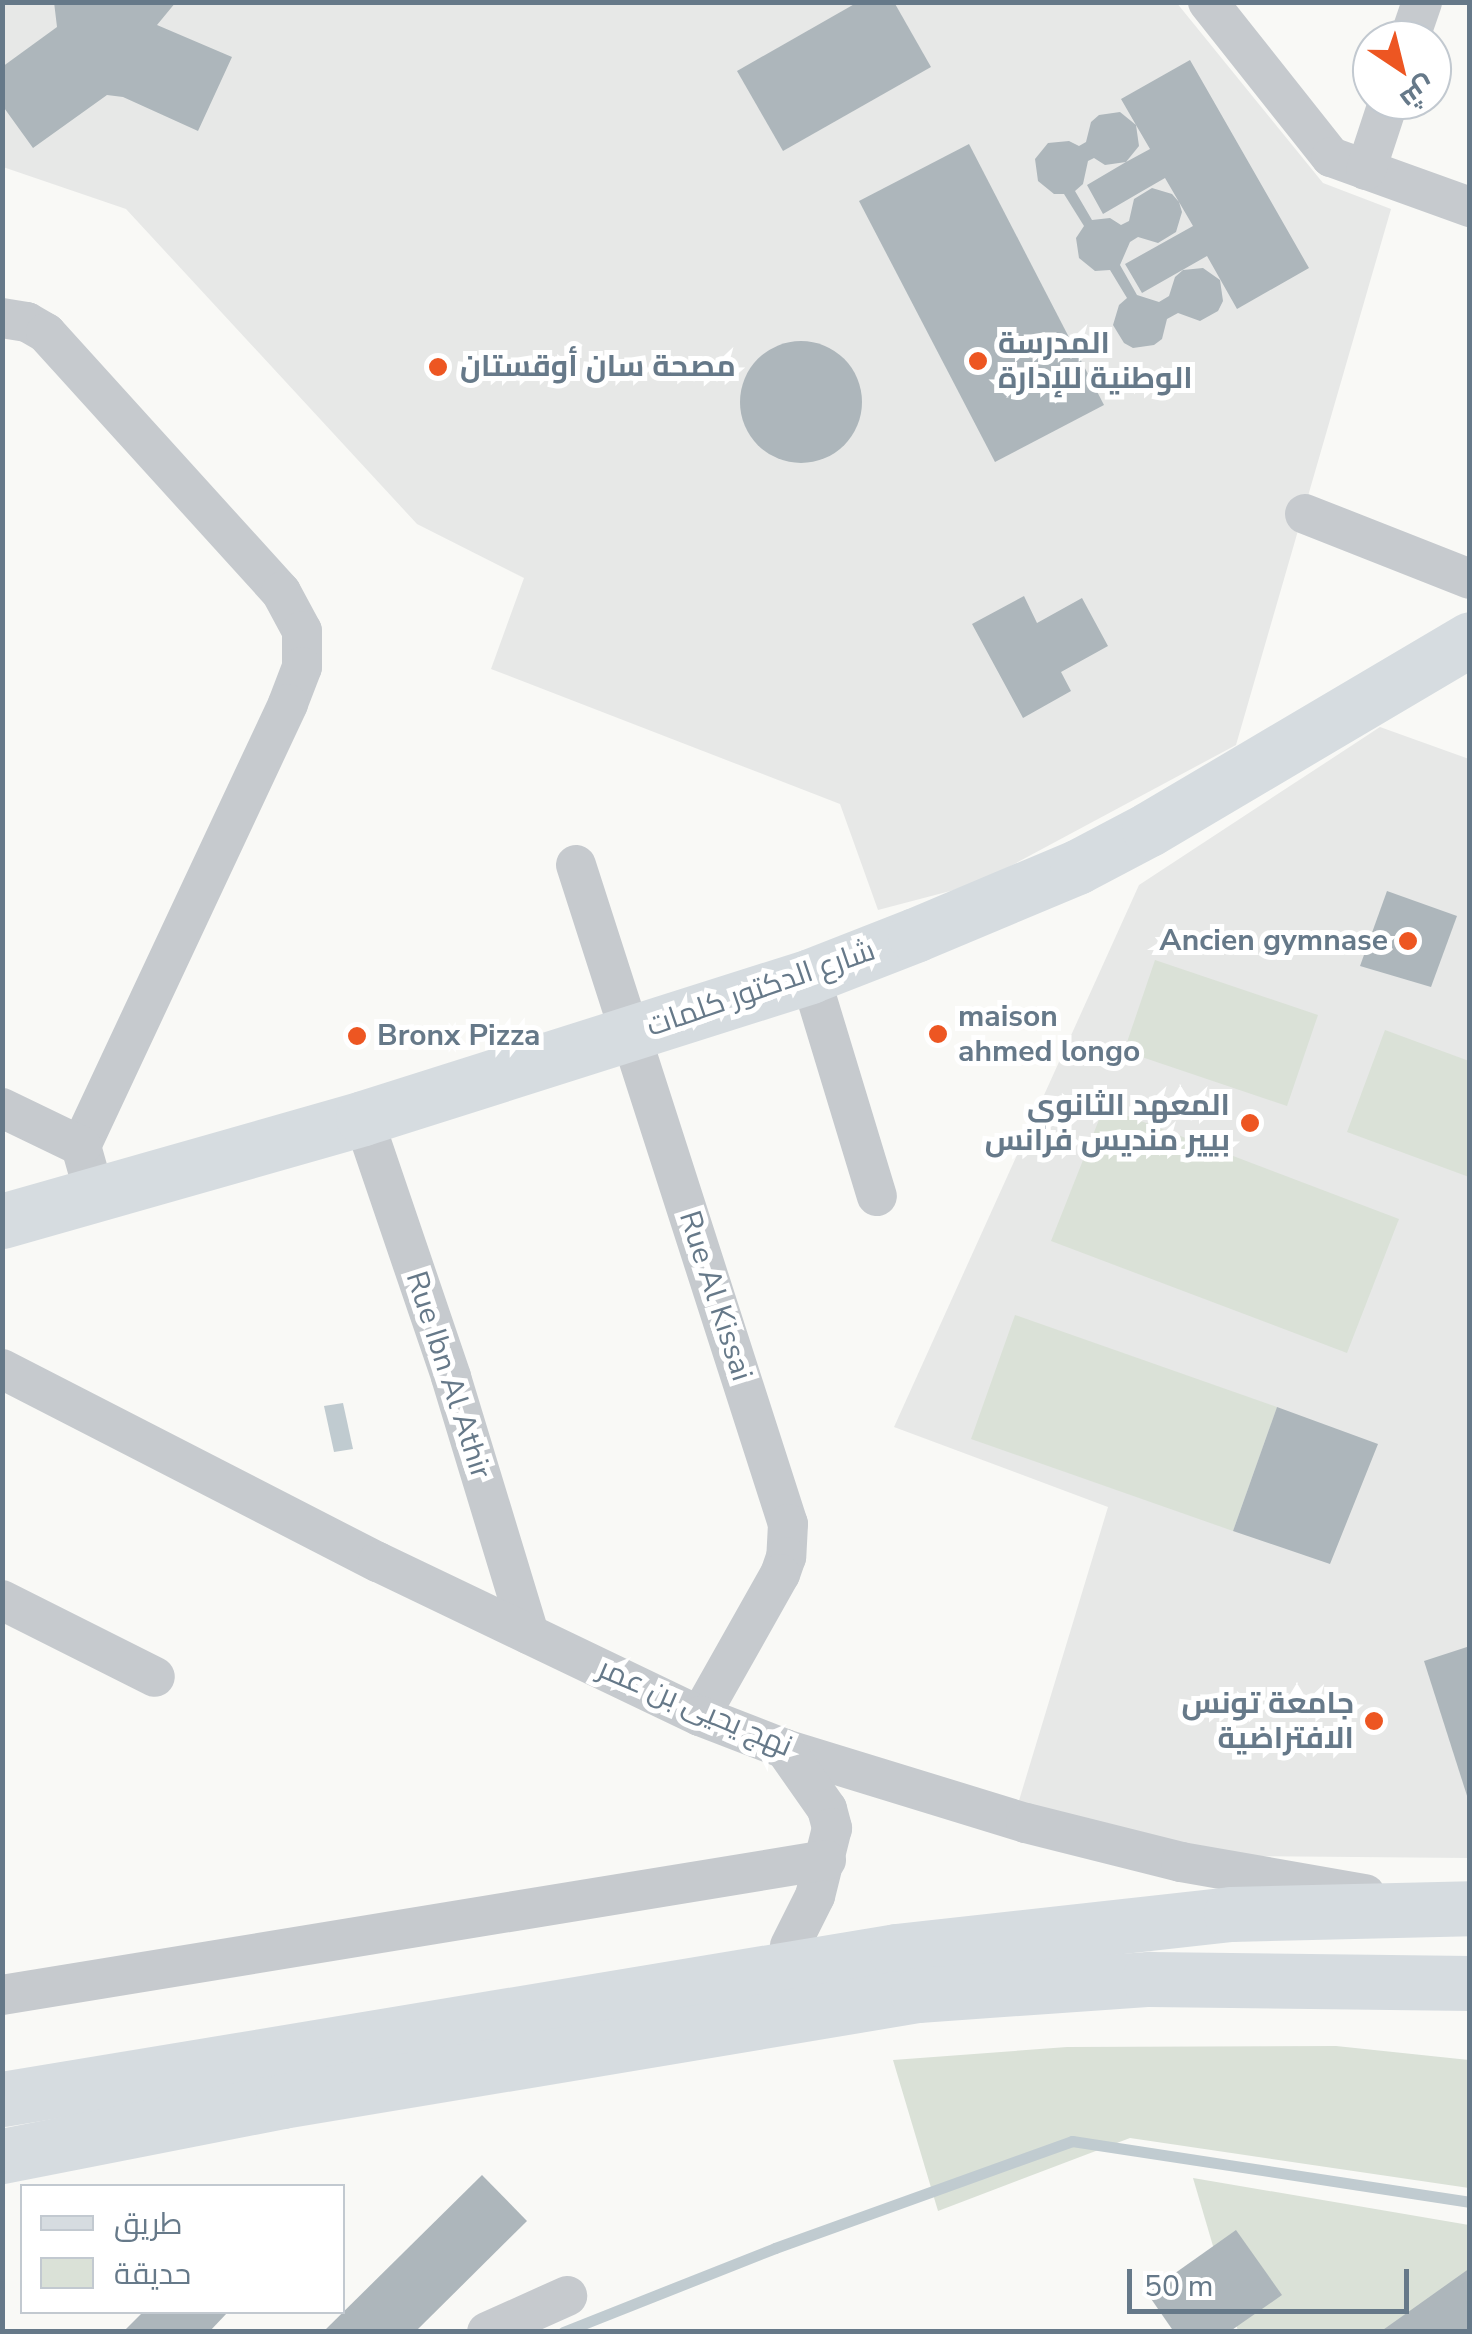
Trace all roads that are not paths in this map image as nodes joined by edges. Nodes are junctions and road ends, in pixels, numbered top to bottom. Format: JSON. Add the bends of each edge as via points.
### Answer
{"nodes":[{"id":1,"x":1208,"y":2,"type":"edge"},
{"id":2,"x":1382,"y":120,"type":"edge"},
{"id":3,"x":1366,"y":170,"type":"junction"},
{"id":4,"x":1470,"y":207,"type":"edge"},
{"id":5,"x":2,"y":318,"type":"edge"},
{"id":6,"x":1305,"y":514,"type":"dead end"},
{"id":7,"x":1470,"y":579,"type":"edge"},
{"id":8,"x":1470,"y":639,"type":"edge"},
{"id":9,"x":576,"y":865,"type":"dead end"},
{"id":10,"x":810,"y":976,"type":"junction"},
{"id":11,"x":628,"y":1034,"type":"junction"},
{"id":12,"x":2,"y":1108,"type":"edge"},
{"id":13,"x":364,"y":1118,"type":"junction"},
{"id":14,"x":88,"y":1169,"type":"junction"},
{"id":15,"x":877,"y":1196,"type":"dead end"},
{"id":16,"x":2,"y":1220,"type":"edge"},
{"id":17,"x":2,"y":1369,"type":"edge"},
{"id":18,"x":2,"y":1600,"type":"edge"},
{"id":19,"x":530,"y":1634,"type":"junction"},
{"id":20,"x":155,"y":1678,"type":"dead end"},
{"id":21,"x":700,"y":1716,"type":"junction"},
{"id":22,"x":785,"y":1749,"type":"junction"},
{"id":23,"x":826,"y":1860,"type":"junction"},
{"id":24,"x":1454,"y":1907,"type":"edge"},
{"id":25,"x":1231,"y":1914,"type":"junction"},
{"id":26,"x":790,"y":1946,"type":"junction"},
{"id":27,"x":1259,"y":1978,"type":"junction"},
{"id":28,"x":1470,"y":1982,"type":"edge"},
{"id":29,"x":2,"y":1995,"type":"edge"},
{"id":30,"x":2,"y":2066,"type":"edge"},
{"id":31,"x":281,"y":2077,"type":"junction"},
{"id":32,"x":2,"y":2099,"type":"edge"},
{"id":33,"x":2,"y":2156,"type":"edge"},
{"id":34,"x":2,"y":2186,"type":"edge"},
{"id":35,"x":567,"y":2296,"type":"dead end"},
{"id":36,"x":486,"y":2332,"type":"edge"}],
"edges":[{"from":1,"to":3,"type":"street","via":[[1331,158]]},
{"from":2,"to":3,"type":"street"},
{"from":3,"to":4,"type":"street"},
{"from":5,"to":14,"type":"street","via":[[46,333],[281,592],[302,631],[302,667],[288,704]]},
{"from":6,"to":7,"type":"street"},
{"from":8,"to":10,"type":"main road","name":"شارع الدكتور كلمات","via":[[1077,867]]},
{"from":9,"to":11,"type":"street","name":"Rue Al Kissai"},
{"from":10,"to":11,"type":"main road","name":"شارع الدكتور كلمات"},
{"from":10,"to":15,"type":"street"},
{"from":11,"to":13,"type":"main road","name":"شارع الدكتور كلمات"},
{"from":11,"to":21,"type":"street","name":"Rue Al Kissai","via":[[788,1524],[780,1574]]},
{"from":12,"to":14,"type":"street"},
{"from":13,"to":14,"type":"main road","name":"شارع الدكتور كلمات"},
{"from":13,"to":19,"type":"street","name":"Rue Ibn Al Athir"},
{"from":14,"to":16,"type":"main road","name":"شارع الدكتور كلمات"},
{"from":17,"to":19,"type":"street","name":"نهج يحيى بن عمر","via":[[200,1474]]},
{"from":18,"to":20,"type":"street"},
{"from":19,"to":21,"type":"street","name":"نهج يحيى بن عمر"},
{"from":21,"to":22,"type":"street","name":"نهج يحيى بن عمر"},
{"from":22,"to":23,"type":"street","via":[[828,1809]]},
{"from":22,"to":24,"type":"street","name":"نهج يحيى بن عمر","via":[[958,1805],[1181,1862]]},
{"from":23,"to":26,"type":"street"},
{"from":23,"to":29,"type":"street"},
{"from":24,"to":25,"type":"main road"},
{"from":25,"to":26,"type":"main road"},
{"from":25,"to":31,"type":"main road","via":[[896,1951]]},
{"from":26,"to":30,"type":"main road","via":[[315,2010]]},
{"from":27,"to":28,"type":"main road"},
{"from":27,"to":31,"type":"main road","via":[[918,1994]]},
{"from":27,"to":34,"type":"main road","via":[[776,2038],[218,2152]]},
{"from":31,"to":32,"type":"main road"},
{"from":31,"to":33,"type":"main road"},
{"from":35,"to":36,"type":"street"}]}
